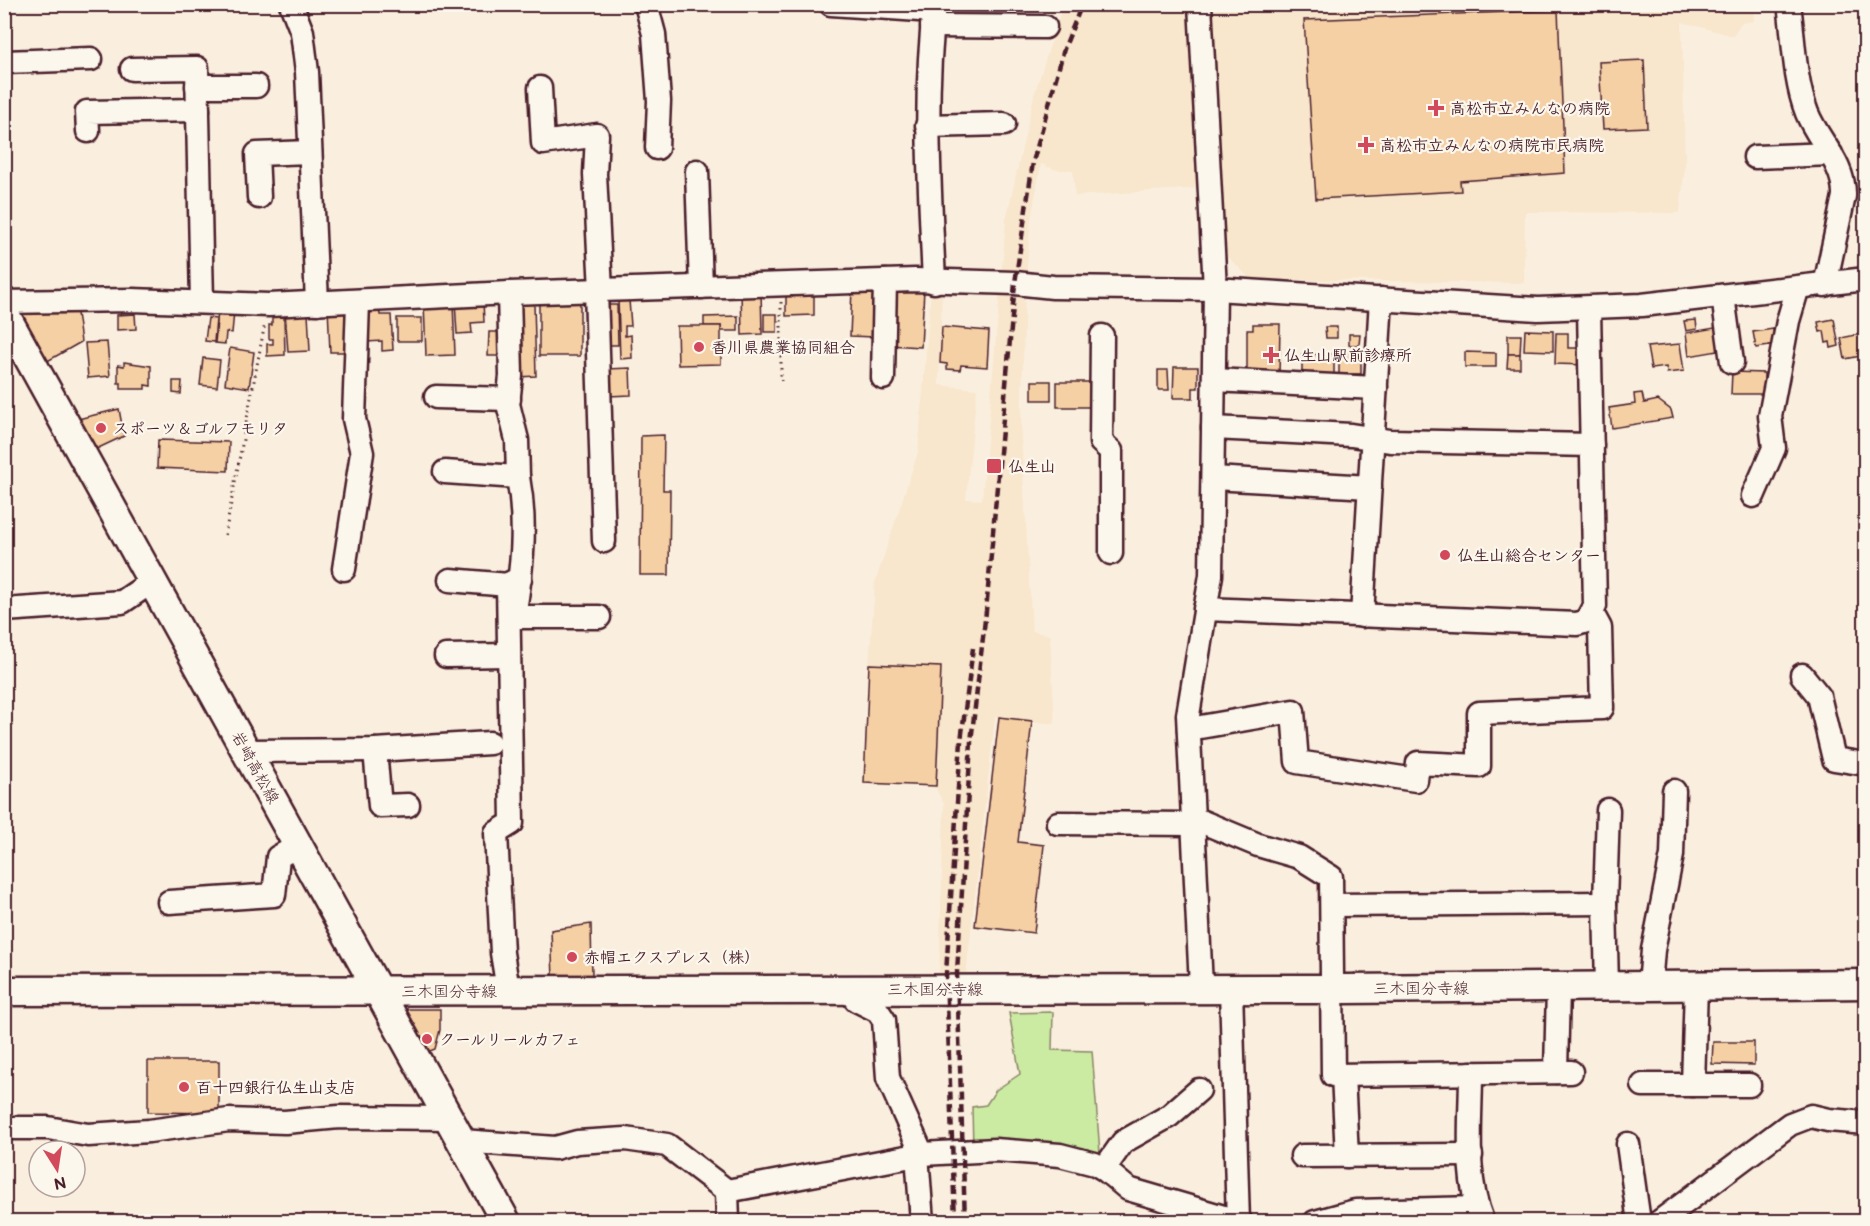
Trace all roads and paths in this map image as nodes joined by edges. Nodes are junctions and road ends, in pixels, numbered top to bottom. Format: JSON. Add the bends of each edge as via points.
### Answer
{"nodes":[{"id":1,"x":291,"y":4,"type":"edge"},
{"id":2,"x":646,"y":4,"type":"edge"},
{"id":3,"x":831,"y":4,"type":"edge"},
{"id":4,"x":1200,"y":4,"type":"edge"},
{"id":5,"x":1789,"y":4,"type":"edge"},
{"id":6,"x":908,"y":7,"type":"edge"},
{"id":7,"x":933,"y":14,"type":"edge"},
{"id":8,"x":1045,"y":27,"type":"dead end"},
{"id":9,"x":91,"y":59,"type":"dead end"},
{"id":10,"x":4,"y":62,"type":"edge"},
{"id":11,"x":132,"y":69,"type":"dead end"},
{"id":12,"x":197,"y":86,"type":"junction"},
{"id":13,"x":255,"y":86,"type":"dead end"},
{"id":14,"x":540,"y":88,"type":"dead end"},
{"id":15,"x":198,"y":110,"type":"junction"},
{"id":16,"x":1004,"y":124,"type":"dead end"},
{"id":17,"x":927,"y":126,"type":"junction"},
{"id":18,"x":88,"y":131,"type":"dead end"},
{"id":19,"x":657,"y":148,"type":"dead end"},
{"id":20,"x":310,"y":152,"type":"junction"},
{"id":21,"x":1831,"y":154,"type":"junction"},
{"id":22,"x":1755,"y":157,"type":"dead end"},
{"id":23,"x":697,"y":171,"type":"dead end"},
{"id":24,"x":259,"y":197,"type":"dead end"},
{"id":25,"x":1866,"y":279,"type":"edge"},
{"id":26,"x":885,"y":281,"type":"junction"},
{"id":27,"x":934,"y":282,"type":"junction"},
{"id":28,"x":781,"y":285,"type":"junction"},
{"id":29,"x":1825,"y":285,"type":"junction"},
{"id":30,"x":701,"y":287,"type":"junction"},
{"id":31,"x":1798,"y":287,"type":"junction"},
{"id":32,"x":1215,"y":289,"type":"junction"},
{"id":33,"x":598,"y":290,"type":"junction"},
{"id":34,"x":510,"y":293,"type":"junction"},
{"id":35,"x":1723,"y":296,"type":"junction"},
{"id":36,"x":1381,"y":299,"type":"junction"},
{"id":37,"x":4,"y":302,"type":"edge"},
{"id":38,"x":202,"y":302,"type":"junction"},
{"id":39,"x":358,"y":302,"type":"junction"},
{"id":40,"x":317,"y":303,"type":"junction"},
{"id":41,"x":1589,"y":309,"type":"junction"},
{"id":42,"x":4,"y":313,"type":"edge"},
{"id":43,"x":265,"y":321,"type":"dead end"},
{"id":44,"x":1102,"y":336,"type":"dead end"},
{"id":45,"x":1732,"y":362,"type":"dead end"},
{"id":46,"x":883,"y":378,"type":"dead end"},
{"id":47,"x":1214,"y":380,"type":"junction"},
{"id":48,"x":781,"y":381,"type":"dead end"},
{"id":49,"x":1376,"y":388,"type":"junction"},
{"id":50,"x":436,"y":397,"type":"dead end"},
{"id":51,"x":509,"y":399,"type":"junction"},
{"id":52,"x":1214,"y":428,"type":"junction"},
{"id":53,"x":1373,"y":438,"type":"junction"},
{"id":54,"x":1592,"y":445,"type":"junction"},
{"id":55,"x":445,"y":472,"type":"dead end"},
{"id":56,"x":519,"y":477,"type":"junction"},
{"id":57,"x":1213,"y":478,"type":"junction"},
{"id":58,"x":1370,"y":487,"type":"junction"},
{"id":59,"x":1753,"y":496,"type":"dead end"},
{"id":60,"x":225,"y":535,"type":"dead end"},
{"id":61,"x":604,"y":541,"type":"dead end"},
{"id":62,"x":1111,"y":553,"type":"dead end"},
{"id":63,"x":344,"y":568,"type":"dead end"},
{"id":64,"x":450,"y":580,"type":"dead end"},
{"id":65,"x":153,"y":581,"type":"junction"},
{"id":66,"x":514,"y":581,"type":"junction"},
{"id":67,"x":1205,"y":609,"type":"junction"},
{"id":68,"x":4,"y":610,"type":"edge"},
{"id":69,"x":1362,"y":615,"type":"junction"},
{"id":70,"x":1593,"y":615,"type":"junction"},
{"id":71,"x":599,"y":617,"type":"dead end"},
{"id":72,"x":508,"y":655,"type":"junction"},
{"id":73,"x":446,"y":656,"type":"dead end"},
{"id":74,"x":1802,"y":675,"type":"dead end"},
{"id":75,"x":1189,"y":729,"type":"junction"},
{"id":76,"x":490,"y":743,"type":"dead end"},
{"id":77,"x":375,"y":750,"type":"junction"},
{"id":78,"x":247,"y":751,"type":"junction"},
{"id":79,"x":1866,"y":764,"type":"edge"},
{"id":80,"x":1674,"y":790,"type":"dead end"},
{"id":81,"x":408,"y":805,"type":"dead end"},
{"id":82,"x":1608,"y":810,"type":"dead end"},
{"id":83,"x":1193,"y":821,"type":"junction"},
{"id":84,"x":1058,"y":823,"type":"dead end"},
{"id":85,"x":299,"y":845,"type":"junction"},
{"id":86,"x":169,"y":902,"type":"dead end"},
{"id":87,"x":1605,"y":903,"type":"junction"},
{"id":88,"x":1333,"y":905,"type":"junction"},
{"id":89,"x":1866,"y":984,"type":"edge"},
{"id":90,"x":1650,"y":986,"type":"junction"},
{"id":91,"x":1696,"y":986,"type":"junction"},
{"id":92,"x":1201,"y":987,"type":"junction"},
{"id":93,"x":1558,"y":987,"type":"junction"},
{"id":94,"x":1606,"y":987,"type":"junction"},
{"id":95,"x":1231,"y":989,"type":"junction"},
{"id":96,"x":1332,"y":989,"type":"junction"},
{"id":97,"x":508,"y":990,"type":"junction"},
{"id":98,"x":849,"y":990,"type":"junction"},
{"id":99,"x":4,"y":991,"type":"edge"},
{"id":100,"x":379,"y":991,"type":"junction"},
{"id":101,"x":1471,"y":1073,"type":"junction"},
{"id":102,"x":1343,"y":1075,"type":"junction"},
{"id":103,"x":1643,"y":1085,"type":"dead end"},
{"id":104,"x":1693,"y":1085,"type":"junction"},
{"id":105,"x":1749,"y":1085,"type":"dead end"},
{"id":106,"x":1199,"y":1090,"type":"dead end"},
{"id":107,"x":1866,"y":1123,"type":"edge"},
{"id":108,"x":4,"y":1128,"type":"edge"},
{"id":109,"x":456,"y":1130,"type":"junction"},
{"id":110,"x":1628,"y":1144,"type":"dead end"},
{"id":111,"x":919,"y":1154,"type":"junction"},
{"id":112,"x":1471,"y":1155,"type":"junction"},
{"id":113,"x":1302,"y":1156,"type":"dead end"},
{"id":114,"x":1347,"y":1156,"type":"junction"},
{"id":115,"x":1104,"y":1168,"type":"junction"},
{"id":116,"x":727,"y":1191,"type":"junction"},
{"id":117,"x":1479,"y":1215,"type":"edge"},
{"id":118,"x":1394,"y":1216,"type":"edge"},
{"id":119,"x":506,"y":1221,"type":"edge"},
{"id":120,"x":728,"y":1221,"type":"edge"},
{"id":121,"x":922,"y":1221,"type":"edge"},
{"id":122,"x":1239,"y":1221,"type":"edge"},
{"id":123,"x":1315,"y":1221,"type":"edge"},
{"id":124,"x":1639,"y":1221,"type":"edge"},
{"id":125,"x":1659,"y":1221,"type":"edge"}],
"edges":[{"from":1,"to":20,"type":"street","via":[[302,32],[308,72]]},
{"from":2,"to":19,"type":"street","via":[[654,34],[659,100]]},
{"from":3,"to":6,"type":"street"},
{"from":4,"to":32,"type":"street"},
{"from":5,"to":21,"type":"street","via":[[1799,83],[1808,114]]},
{"from":6,"to":7,"type":"street"},
{"from":7,"to":8,"type":"street"},
{"from":7,"to":17,"type":"street"},
{"from":9,"to":10,"type":"street"},
{"from":11,"to":12,"type":"street","via":[[197,68]]},
{"from":12,"to":13,"type":"street"},
{"from":12,"to":15,"type":"street"},
{"from":14,"to":33,"type":"street","via":[[543,143],[597,135]]},
{"from":15,"to":18,"type":"street","via":[[87,112]]},
{"from":15,"to":38,"type":"street"},
{"from":16,"to":17,"type":"street"},
{"from":17,"to":27,"type":"street"},
{"from":20,"to":24,"type":"street","via":[[257,154]]},
{"from":20,"to":40,"type":"street"},
{"from":21,"to":22,"type":"street"},
{"from":21,"to":29,"type":"street","via":[[1844,184],[1844,196]]},
{"from":23,"to":30,"type":"street"},
{"from":25,"to":29,"type":"street"},
{"from":26,"to":27,"type":"street"},
{"from":26,"to":28,"type":"street"},
{"from":26,"to":46,"type":"street"},
{"from":27,"to":32,"type":"street"},
{"from":28,"to":30,"type":"street"},
{"from":28,"to":48,"type":"path"},
{"from":29,"to":31,"type":"street"},
{"from":30,"to":33,"type":"street"},
{"from":31,"to":35,"type":"street"},
{"from":31,"to":59,"type":"street","via":[[1770,416],[1774,448]]},
{"from":32,"to":36,"type":"street"},
{"from":32,"to":47,"type":"street"},
{"from":33,"to":34,"type":"street"},
{"from":33,"to":61,"type":"street"},
{"from":34,"to":39,"type":"street"},
{"from":34,"to":51,"type":"street"},
{"from":35,"to":41,"type":"street"},
{"from":35,"to":45,"type":"street"},
{"from":36,"to":41,"type":"street"},
{"from":36,"to":49,"type":"street"},
{"from":37,"to":38,"type":"street"},
{"from":38,"to":40,"type":"street"},
{"from":39,"to":40,"type":"street"},
{"from":39,"to":63,"type":"street","via":[[354,419],[362,453]]},
{"from":41,"to":54,"type":"street"},
{"from":42,"to":65,"type":"main road","name":"岩崎高松線"},
{"from":43,"to":60,"type":"path"},
{"from":44,"to":62,"type":"street","via":[[1101,442],[1111,451]]},
{"from":47,"to":49,"type":"street"},
{"from":47,"to":52,"type":"street"},
{"from":49,"to":53,"type":"street"},
{"from":50,"to":51,"type":"street"},
{"from":51,"to":56,"type":"street"},
{"from":52,"to":53,"type":"street"},
{"from":52,"to":57,"type":"street"},
{"from":53,"to":54,"type":"street"},
{"from":53,"to":58,"type":"street"},
{"from":54,"to":70,"type":"street"},
{"from":55,"to":56,"type":"street"},
{"from":56,"to":66,"type":"street","via":[[525,539]]},
{"from":57,"to":58,"type":"street"},
{"from":57,"to":67,"type":"street","via":[[1211,575]]},
{"from":58,"to":69,"type":"street"},
{"from":64,"to":66,"type":"street"},
{"from":65,"to":68,"type":"street","via":[[122,602]]},
{"from":65,"to":78,"type":"main road","name":"岩崎高松線"},
{"from":66,"to":71,"type":"street","via":[[514,617]]},
{"from":66,"to":72,"type":"street"},
{"from":67,"to":69,"type":"street"},
{"from":67,"to":75,"type":"street"},
{"from":69,"to":70,"type":"street","via":[[1577,624]]},
{"from":70,"to":75,"type":"street","via":[[1600,628],[1602,708],[1479,713],[1479,766],[1418,763],[1416,780],[1297,762],[1293,711]]},
{"from":72,"to":73,"type":"street"},
{"from":72,"to":97,"type":"street","via":[[512,823],[496,833],[502,953]]},
{"from":74,"to":79,"type":"street","via":[[1819,696],[1834,759]]},
{"from":75,"to":83,"type":"street"},
{"from":76,"to":77,"type":"street"},
{"from":77,"to":78,"type":"street"},
{"from":77,"to":81,"type":"street","via":[[380,806]]},
{"from":78,"to":85,"type":"main road","name":"岩崎高松線"},
{"from":80,"to":90,"type":"street","via":[[1672,855],[1653,950]]},
{"from":82,"to":87,"type":"street"},
{"from":83,"to":84,"type":"street"},
{"from":83,"to":88,"type":"street","via":[[1299,857],[1331,877]]},
{"from":83,"to":92,"type":"street"},
{"from":85,"to":86,"type":"street","via":[[278,857],[274,895]]},
{"from":85,"to":100,"type":"main road","name":"岩崎高松線"},
{"from":87,"to":88,"type":"street"},
{"from":87,"to":94,"type":"street"},
{"from":88,"to":96,"type":"street"},
{"from":89,"to":91,"type":"main road","name":"三木国分寺線"},
{"from":90,"to":91,"type":"main road","name":"三木国分寺線"},
{"from":90,"to":94,"type":"main road","name":"三木国分寺線"},
{"from":91,"to":104,"type":"street"},
{"from":92,"to":95,"type":"main road","name":"三木国分寺線"},
{"from":92,"to":98,"type":"main road","name":"三木国分寺線"},
{"from":93,"to":94,"type":"main road","name":"三木国分寺線"},
{"from":93,"to":96,"type":"main road","name":"三木国分寺線"},
{"from":93,"to":101,"type":"street","via":[[1563,1072]]},
{"from":95,"to":96,"type":"main road","name":"三木国分寺線"},
{"from":95,"to":122,"type":"street"},
{"from":96,"to":102,"type":"street","via":[[1333,1075]]},
{"from":97,"to":98,"type":"main road","name":"三木国分寺線"},
{"from":97,"to":100,"type":"main road","name":"三木国分寺線"},
{"from":98,"to":111,"type":"street","via":[[856,1000],[878,1011],[884,1020],[888,1077]]},
{"from":99,"to":100,"type":"main road","name":"三木国分寺線"},
{"from":100,"to":109,"type":"main road","name":"岩崎高松線"},
{"from":101,"to":102,"type":"street"},
{"from":101,"to":112,"type":"street"},
{"from":102,"to":114,"type":"street"},
{"from":103,"to":104,"type":"street"},
{"from":104,"to":105,"type":"street"},
{"from":106,"to":115,"type":"street","via":[[1169,1116],[1123,1142]]},
{"from":107,"to":125,"type":"street","via":[[1811,1116],[1790,1124]]},
{"from":108,"to":109,"type":"street","via":[[48,1128],[88,1135],[229,1120],[285,1122],[339,1117]]},
{"from":109,"to":116,"type":"street","via":[[555,1148],[577,1142],[625,1139],[667,1145]]},
{"from":109,"to":119,"type":"main road","name":"岩崎高松線"},
{"from":110,"to":124,"type":"street"},
{"from":111,"to":115,"type":"street","via":[[995,1150],[1049,1154]]},
{"from":111,"to":116,"type":"street"},
{"from":111,"to":121,"type":"street"},
{"from":112,"to":114,"type":"street"},
{"from":112,"to":117,"type":"street"},
{"from":113,"to":114,"type":"street"},
{"from":115,"to":122,"type":"street","via":[[1128,1190]]},
{"from":116,"to":120,"type":"street"},
{"from":117,"to":118,"type":"street"},
{"from":118,"to":123,"type":"street","via":[[1355,1211]]}]}
